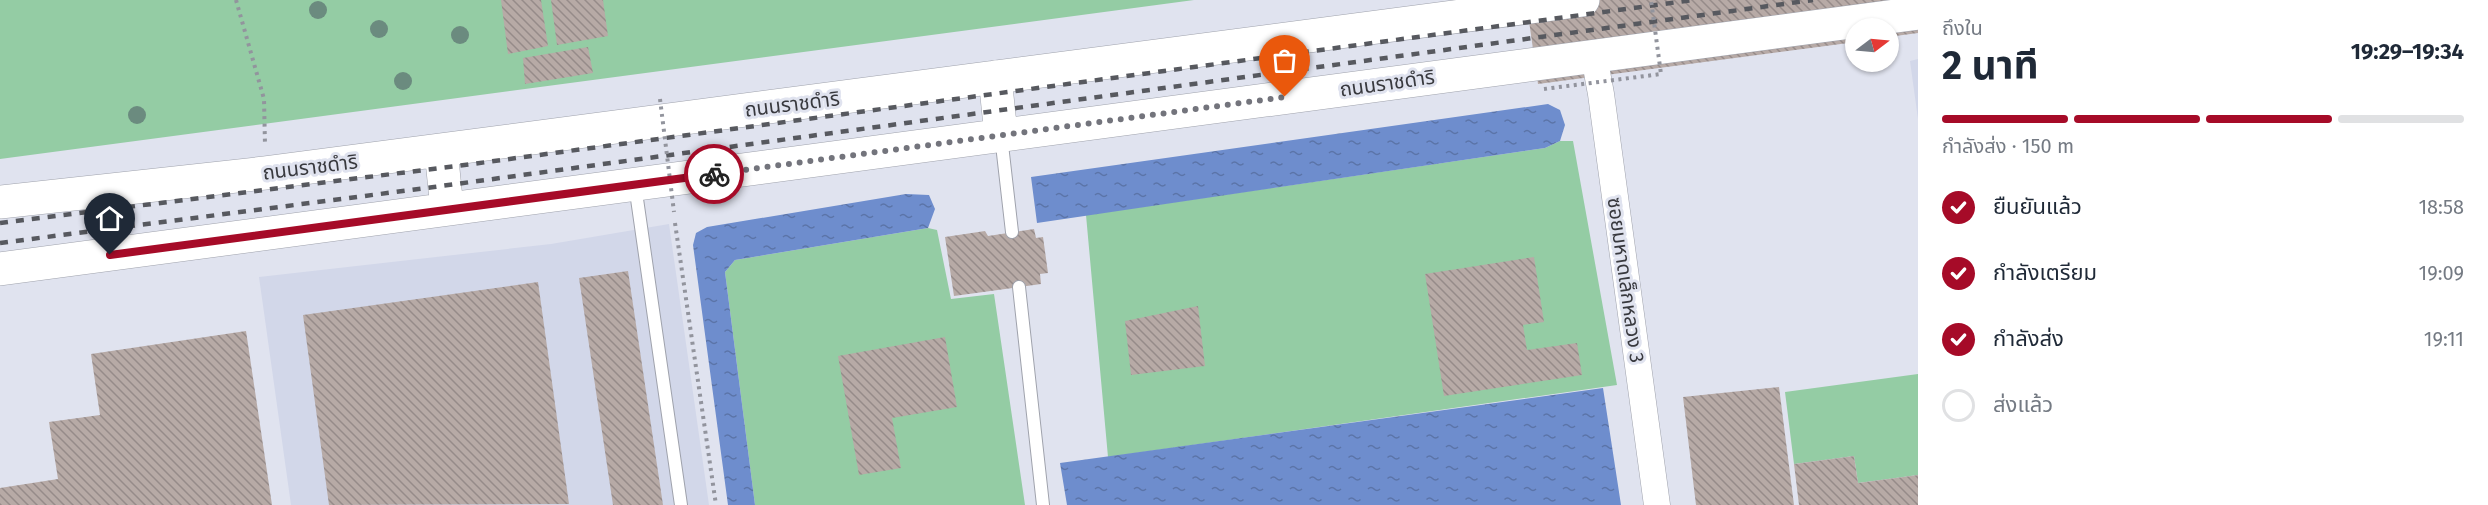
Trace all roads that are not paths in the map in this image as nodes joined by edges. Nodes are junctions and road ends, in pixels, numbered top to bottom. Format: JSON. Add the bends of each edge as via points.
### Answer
{"nodes":[{"id":1,"x":1583,"y":0,"type":"edge"},
{"id":2,"x":1548,"y":2,"type":"edge"},
{"id":3,"x":1918,"y":13,"type":"edge"},
{"id":4,"x":1594,"y":56,"type":"junction"},
{"id":5,"x":995,"y":77,"type":"junction"},
{"id":6,"x":1001,"y":135,"type":"junction"},
{"id":7,"x":441,"y":150,"type":"junction"},
{"id":8,"x":635,"y":184,"type":"junction"},
{"id":9,"x":0,"y":202,"type":"edge"},
{"id":10,"x":447,"y":209,"type":"junction"},
{"id":11,"x":1012,"y":232,"type":"dead end"},
{"id":12,"x":0,"y":269,"type":"edge"},
{"id":13,"x":1019,"y":287,"type":"dead end"},
{"id":14,"x":681,"y":505,"type":"edge"},
{"id":15,"x":1043,"y":505,"type":"edge"},
{"id":16,"x":1657,"y":505,"type":"edge"}],
"edges":[{"from":1,"to":2,"type":"main road","name":"ถนนราชดำริ"},
{"from":2,"to":5,"type":"main road","name":"ถนนราชดำริ"},
{"from":3,"to":4,"type":"main road","name":"ถนนราชดำริ"},
{"from":4,"to":6,"type":"main road","name":"ถนนราชดำริ"},
{"from":4,"to":16,"type":"street","name":"ซอยมหาดเล็กหลวง 3"},
{"from":5,"to":6,"type":"main road"},
{"from":5,"to":7,"type":"main road","name":"ถนนราชดำริ"},
{"from":6,"to":8,"type":"main road","name":"ถนนราชดำริ"},
{"from":6,"to":11,"type":"lane"},
{"from":7,"to":9,"type":"main road","name":"ถนนราชดำริ"},
{"from":7,"to":10,"type":"main road"},
{"from":8,"to":10,"type":"main road","name":"ถนนราชดำริ"},
{"from":8,"to":14,"type":"lane"},
{"from":10,"to":12,"type":"main road","name":"ถนนราชดำริ"},
{"from":13,"to":15,"type":"lane"}]}
